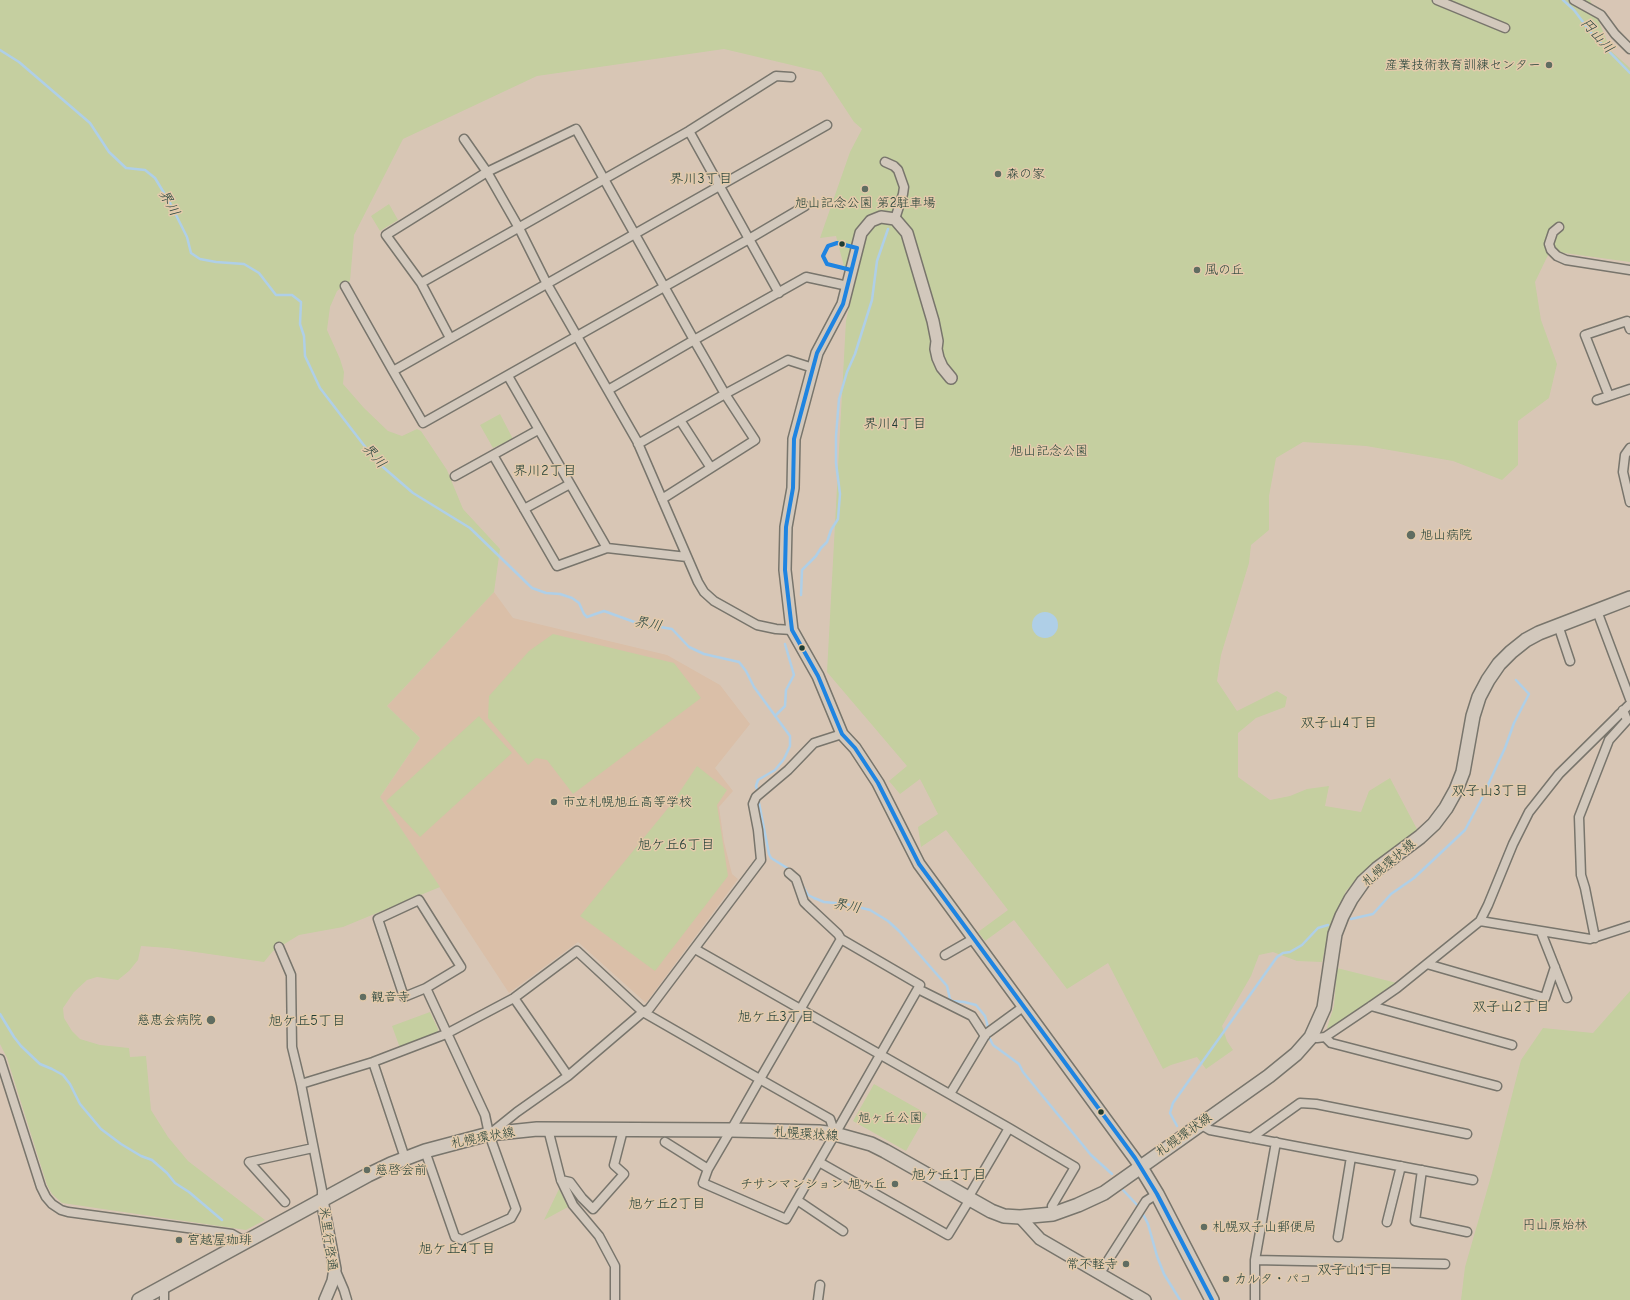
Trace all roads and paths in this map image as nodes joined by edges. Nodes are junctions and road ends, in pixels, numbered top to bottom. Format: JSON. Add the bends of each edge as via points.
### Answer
{"nodes":[{"id":1,"x":1437,"y":0,"type":"edge"},
{"id":2,"x":1574,"y":0,"type":"edge"},
{"id":3,"x":1506,"y":28,"type":"dead end"},
{"id":4,"x":1630,"y":49,"type":"edge"},
{"id":5,"x":791,"y":77,"type":"dead end"},
{"id":6,"x":828,"y":125,"type":"dead end"},
{"id":7,"x":689,"y":131,"type":"junction"},
{"id":8,"x":464,"y":139,"type":"dead end"},
{"id":9,"x":885,"y":162,"type":"dead end"},
{"id":10,"x":487,"y":172,"type":"junction"},
{"id":11,"x":605,"y":179,"type":"junction"},
{"id":12,"x":719,"y":185,"type":"junction"},
{"id":13,"x":805,"y":206,"type":"dead end"},
{"id":14,"x":895,"y":219,"type":"junction"},
{"id":15,"x":1559,"y":227,"type":"dead end"},
{"id":16,"x":519,"y":228,"type":"junction"},
{"id":17,"x":634,"y":234,"type":"junction"},
{"id":18,"x":749,"y":239,"type":"junction"},
{"id":19,"x":1630,"y":270,"type":"edge"},
{"id":20,"x":421,"y":283,"type":"junction"},
{"id":21,"x":547,"y":284,"type":"junction"},
{"id":22,"x":345,"y":286,"type":"dead end"},
{"id":23,"x":848,"y":286,"type":"junction"},
{"id":24,"x":664,"y":287,"type":"junction"},
{"id":25,"x":779,"y":292,"type":"junction"},
{"id":26,"x":1630,"y":329,"type":"edge"},
{"id":27,"x":577,"y":336,"type":"junction"},
{"id":28,"x":450,"y":338,"type":"junction"},
{"id":29,"x":694,"y":340,"type":"junction"},
{"id":30,"x":813,"y":368,"type":"junction"},
{"id":31,"x":393,"y":371,"type":"junction"},
{"id":32,"x":508,"y":376,"type":"junction"},
{"id":33,"x":951,"y":378,"type":"dead end"},
{"id":34,"x":1630,"y":389,"type":"edge"},
{"id":35,"x":608,"y":390,"type":"junction"},
{"id":36,"x":725,"y":394,"type":"junction"},
{"id":37,"x":1609,"y":396,"type":"junction"},
{"id":38,"x":1597,"y":400,"type":"dead end"},
{"id":39,"x":680,"y":420,"type":"junction"},
{"id":40,"x":538,"y":430,"type":"junction"},
{"id":41,"x":638,"y":444,"type":"junction"},
{"id":42,"x":1630,"y":448,"type":"edge"},
{"id":43,"x":493,"y":455,"type":"junction"},
{"id":44,"x":711,"y":468,"type":"junction"},
{"id":45,"x":455,"y":476,"type":"dead end"},
{"id":46,"x":570,"y":484,"type":"junction"},
{"id":47,"x":662,"y":499,"type":"junction"},
{"id":48,"x":1630,"y":502,"type":"edge"},
{"id":49,"x":524,"y":509,"type":"junction"},
{"id":50,"x":607,"y":548,"type":"junction"},
{"id":51,"x":687,"y":557,"type":"junction"},
{"id":52,"x":1630,"y":598,"type":"edge"},
{"id":53,"x":1597,"y":611,"type":"junction"},
{"id":54,"x":1558,"y":625,"type":"junction"},
{"id":55,"x":792,"y":630,"type":"junction"},
{"id":56,"x":1570,"y":661,"type":"dead end"},
{"id":57,"x":1630,"y":699,"type":"edge"},
{"id":58,"x":1630,"y":704,"type":"edge"},
{"id":59,"x":1623,"y":710,"type":"junction"},
{"id":60,"x":842,"y":734,"type":"junction"},
{"id":61,"x":789,"y":873,"type":"dead end"},
{"id":62,"x":1480,"y":921,"type":"junction"},
{"id":63,"x":1630,"y":926,"type":"edge"},
{"id":64,"x":1541,"y":932,"type":"junction"},
{"id":65,"x":1595,"y":938,"type":"junction"},
{"id":66,"x":841,"y":939,"type":"junction"},
{"id":67,"x":973,"y":939,"type":"junction"},
{"id":68,"x":279,"y":947,"type":"dead end"},
{"id":69,"x":695,"y":949,"type":"junction"},
{"id":70,"x":945,"y":955,"type":"dead end"},
{"id":71,"x":1427,"y":964,"type":"junction"},
{"id":72,"x":1555,"y":966,"type":"junction"},
{"id":73,"x":426,"y":988,"type":"junction"},
{"id":74,"x":918,"y":989,"type":"junction"},
{"id":75,"x":514,"y":998,"type":"junction"},
{"id":76,"x":1567,"y":998,"type":"dead end"},
{"id":77,"x":1371,"y":1006,"type":"junction"},
{"id":78,"x":1023,"y":1007,"type":"junction"},
{"id":79,"x":801,"y":1010,"type":"junction"},
{"id":80,"x":643,"y":1012,"type":"junction"},
{"id":81,"x":446,"y":1034,"type":"junction"},
{"id":82,"x":985,"y":1036,"type":"junction"},
{"id":83,"x":1325,"y":1036,"type":"junction"},
{"id":84,"x":1311,"y":1037,"type":"junction"},
{"id":85,"x":1512,"y":1045,"type":"dead end"},
{"id":86,"x":880,"y":1055,"type":"junction"},
{"id":87,"x":0,"y":1059,"type":"edge"},
{"id":88,"x":373,"y":1062,"type":"junction"},
{"id":89,"x":568,"y":1076,"type":"junction"},
{"id":90,"x":760,"y":1080,"type":"junction"},
{"id":91,"x":301,"y":1084,"type":"junction"},
{"id":92,"x":1497,"y":1086,"type":"dead end"},
{"id":93,"x":950,"y":1094,"type":"junction"},
{"id":94,"x":1200,"y":1124,"type":"junction"},
{"id":95,"x":1009,"y":1128,"type":"junction"},
{"id":96,"x":548,"y":1129,"type":"junction"},
{"id":97,"x":623,"y":1130,"type":"junction"},
{"id":98,"x":731,"y":1130,"type":"junction"},
{"id":99,"x":489,"y":1134,"type":"junction"},
{"id":100,"x":835,"y":1134,"type":"junction"},
{"id":101,"x":1467,"y":1134,"type":"dead end"},
{"id":102,"x":1251,"y":1138,"type":"junction"},
{"id":103,"x":665,"y":1142,"type":"dead end"},
{"id":104,"x":1276,"y":1142,"type":"junction"},
{"id":105,"x":313,"y":1148,"type":"junction"},
{"id":106,"x":425,"y":1151,"type":"junction"},
{"id":107,"x":1351,"y":1157,"type":"junction"},
{"id":108,"x":405,"y":1158,"type":"junction"},
{"id":109,"x":819,"y":1162,"type":"junction"},
{"id":110,"x":1140,"y":1166,"type":"junction"},
{"id":111,"x":1401,"y":1166,"type":"junction"},
{"id":112,"x":708,"y":1170,"type":"junction"},
{"id":113,"x":1422,"y":1170,"type":"junction"},
{"id":114,"x":561,"y":1180,"type":"junction"},
{"id":115,"x":1472,"y":1180,"type":"dead end"},
{"id":116,"x":1157,"y":1194,"type":"junction"},
{"id":117,"x":969,"y":1199,"type":"junction"},
{"id":118,"x":322,"y":1200,"type":"junction"},
{"id":119,"x":797,"y":1200,"type":"junction"},
{"id":120,"x":285,"y":1202,"type":"dead end"},
{"id":121,"x":1052,"y":1214,"type":"junction"},
{"id":122,"x":1020,"y":1217,"type":"junction"},
{"id":123,"x":1387,"y":1222,"type":"dead end"},
{"id":124,"x":843,"y":1231,"type":"dead end"},
{"id":125,"x":1467,"y":1232,"type":"dead end"},
{"id":126,"x":1338,"y":1237,"type":"dead end"},
{"id":127,"x":246,"y":1242,"type":"junction"},
{"id":128,"x":1255,"y":1260,"type":"junction"},
{"id":129,"x":1445,"y":1264,"type":"dead end"},
{"id":130,"x":335,"y":1269,"type":"junction"},
{"id":131,"x":1100,"y":1273,"type":"junction"},
{"id":132,"x":820,"y":1285,"type":"dead end"},
{"id":133,"x":164,"y":1286,"type":"junction"},
{"id":134,"x":139,"y":1300,"type":"edge"},
{"id":135,"x":164,"y":1300,"type":"edge"},
{"id":136,"x":325,"y":1300,"type":"edge"},
{"id":137,"x":347,"y":1300,"type":"edge"},
{"id":138,"x":615,"y":1300,"type":"edge"},
{"id":139,"x":818,"y":1300,"type":"edge"},
{"id":140,"x":1145,"y":1300,"type":"edge"},
{"id":141,"x":1212,"y":1300,"type":"edge"},
{"id":142,"x":1255,"y":1300,"type":"edge"}],
"edges":[{"from":1,"to":3,"type":"street"},
{"from":2,"to":4,"type":"street","via":[[1600,15]]},
{"from":5,"to":7,"type":"street","via":[[776,76]]},
{"from":6,"to":12,"type":"street"},
{"from":7,"to":11,"type":"street"},
{"from":7,"to":12,"type":"street"},
{"from":8,"to":10,"type":"street"},
{"from":9,"to":14,"type":"street","via":[[898,170],[902,180],[903,194]]},
{"from":10,"to":11,"type":"street","via":[[576,129]]},
{"from":10,"to":16,"type":"street"},
{"from":10,"to":20,"type":"street","via":[[386,235]]},
{"from":11,"to":16,"type":"street"},
{"from":11,"to":17,"type":"street"},
{"from":12,"to":17,"type":"street"},
{"from":12,"to":18,"type":"street"},
{"from":13,"to":18,"type":"street"},
{"from":14,"to":23,"type":"street","via":[[881,217],[871,221],[861,232]]},
{"from":14,"to":33,"type":"street","via":[[908,233],[933,321],[938,358]]},
{"from":15,"to":19,"type":"street","via":[[1553,232],[1549,244],[1557,256],[1566,260]]},
{"from":16,"to":20,"type":"street"},
{"from":16,"to":21,"type":"street"},
{"from":17,"to":21,"type":"street"},
{"from":17,"to":24,"type":"street"},
{"from":18,"to":24,"type":"street"},
{"from":18,"to":25,"type":"street"},
{"from":20,"to":28,"type":"street"},
{"from":21,"to":27,"type":"street"},
{"from":21,"to":28,"type":"street"},
{"from":22,"to":31,"type":"street"},
{"from":23,"to":25,"type":"street","via":[[806,277]]},
{"from":23,"to":30,"type":"street","via":[[843,304],[824,339]]},
{"from":24,"to":27,"type":"street"},
{"from":24,"to":29,"type":"street"},
{"from":25,"to":29,"type":"street"},
{"from":26,"to":37,"type":"street","via":[[1627,321],[1585,335]]},
{"from":27,"to":32,"type":"street"},
{"from":27,"to":35,"type":"street"},
{"from":28,"to":31,"type":"street"},
{"from":29,"to":35,"type":"street"},
{"from":29,"to":36,"type":"street"},
{"from":30,"to":36,"type":"street","via":[[788,360]]},
{"from":30,"to":55,"type":"street","via":[[794,439],[793,488],[786,527],[785,570]]},
{"from":31,"to":32,"type":"street","via":[[423,423]]},
{"from":32,"to":40,"type":"street"},
{"from":34,"to":37,"type":"street"},
{"from":35,"to":41,"type":"street"},
{"from":36,"to":39,"type":"street"},
{"from":36,"to":44,"type":"street","via":[[755,440]]},
{"from":37,"to":38,"type":"street"},
{"from":39,"to":41,"type":"street"},
{"from":39,"to":44,"type":"street"},
{"from":40,"to":43,"type":"street"},
{"from":40,"to":46,"type":"street"},
{"from":41,"to":47,"type":"street"},
{"from":42,"to":48,"type":"street","via":[[1625,455],[1623,472]]},
{"from":43,"to":45,"type":"street"},
{"from":43,"to":49,"type":"street"},
{"from":44,"to":47,"type":"street"},
{"from":46,"to":49,"type":"street"},
{"from":46,"to":50,"type":"street"},
{"from":47,"to":51,"type":"street"},
{"from":49,"to":50,"type":"street","via":[[557,566]]},
{"from":50,"to":51,"type":"street"},
{"from":51,"to":55,"type":"street","via":[[704,592],[714,601],[757,625]]},
{"from":52,"to":53,"type":"main road","name":"札幌環状線"},
{"from":53,"to":54,"type":"main road","name":"札幌環状線"},
{"from":53,"to":57,"type":"street"},
{"from":54,"to":56,"type":"street"},
{"from":54,"to":84,"type":"main road","name":"札幌環状線","via":[[1526,640],[1499,664],[1479,697],[1463,772],[1446,808],[1420,837],[1377,869],[1351,899],[1335,934],[1324,1008]]},
{"from":55,"to":60,"type":"street","via":[[818,676]]},
{"from":58,"to":59,"type":"street"},
{"from":59,"to":62,"type":"street","via":[[1559,774],[1529,812]]},
{"from":59,"to":65,"type":"street","via":[[1627,720],[1609,740],[1579,817],[1581,875]]},
{"from":60,"to":67,"type":"street","via":[[855,748],[878,783],[919,864]]},
{"from":60,"to":69,"type":"street","via":[[814,743],[788,770],[756,797],[753,804],[761,860]]},
{"from":61,"to":66,"type":"street","via":[[796,880],[804,902]]},
{"from":62,"to":64,"type":"street"},
{"from":62,"to":71,"type":"street"},
{"from":63,"to":65,"type":"street"},
{"from":64,"to":65,"type":"street"},
{"from":64,"to":72,"type":"street"},
{"from":66,"to":74,"type":"street","via":[[920,985]]},
{"from":66,"to":79,"type":"street"},
{"from":67,"to":70,"type":"street"},
{"from":67,"to":78,"type":"street"},
{"from":68,"to":91,"type":"street","via":[[291,975],[292,1047]]},
{"from":69,"to":79,"type":"street"},
{"from":69,"to":80,"type":"street","via":[[649,1009]]},
{"from":71,"to":72,"type":"street","via":[[1545,998]]},
{"from":71,"to":77,"type":"street"},
{"from":72,"to":76,"type":"street"},
{"from":73,"to":73,"type":"street","via":[[404,997],[378,919],[419,900],[461,967]]},
{"from":73,"to":81,"type":"street"},
{"from":74,"to":82,"type":"street","via":[[972,1016]]},
{"from":74,"to":86,"type":"street"},
{"from":75,"to":80,"type":"street","via":[[577,951]]},
{"from":75,"to":81,"type":"street"},
{"from":75,"to":89,"type":"street"},
{"from":77,"to":83,"type":"street"},
{"from":77,"to":85,"type":"street"},
{"from":78,"to":82,"type":"street"},
{"from":78,"to":110,"type":"street"},
{"from":79,"to":86,"type":"street"},
{"from":79,"to":90,"type":"street"},
{"from":80,"to":89,"type":"street"},
{"from":80,"to":90,"type":"street"},
{"from":81,"to":88,"type":"street"},
{"from":81,"to":99,"type":"street","via":[[485,1115]]},
{"from":82,"to":93,"type":"street"},
{"from":83,"to":84,"type":"street"},
{"from":83,"to":92,"type":"street","via":[[1331,1043]]},
{"from":84,"to":94,"type":"main road","name":"札幌環状線","via":[[1283,1066]]},
{"from":86,"to":93,"type":"street"},
{"from":86,"to":100,"type":"street"},
{"from":87,"to":127,"type":"street","via":[[42,1187],[46,1198],[52,1204],[68,1212],[232,1234]]},
{"from":88,"to":91,"type":"street"},
{"from":88,"to":108,"type":"street"},
{"from":89,"to":99,"type":"street"},
{"from":90,"to":98,"type":"street"},
{"from":90,"to":100,"type":"street","via":[[830,1119]]},
{"from":91,"to":105,"type":"street"},
{"from":93,"to":95,"type":"street"},
{"from":94,"to":102,"type":"street","via":[[1210,1130]]},
{"from":94,"to":110,"type":"main road","name":"札幌環状線"},
{"from":95,"to":117,"type":"street"},
{"from":95,"to":121,"type":"street","via":[[1075,1167],[1052,1206]]},
{"from":96,"to":97,"type":"main road","name":"札幌環状線"},
{"from":96,"to":99,"type":"main road","name":"札幌環状線"},
{"from":96,"to":114,"type":"street"},
{"from":97,"to":98,"type":"main road","name":"札幌環状線"},
{"from":97,"to":114,"type":"street","via":[[614,1165],[624,1174],[593,1209],[570,1182]]},
{"from":98,"to":100,"type":"main road","name":"札幌環状線"},
{"from":98,"to":112,"type":"street"},
{"from":99,"to":106,"type":"main road","name":"札幌環状線"},
{"from":99,"to":106,"type":"street","via":[[516,1209],[511,1218],[462,1240],[455,1237]]},
{"from":100,"to":109,"type":"street"},
{"from":100,"to":117,"type":"main road","name":"札幌環状線","via":[[878,1147]]},
{"from":101,"to":102,"type":"street","via":[[1300,1103]]},
{"from":102,"to":104,"type":"street"},
{"from":103,"to":112,"type":"street"},
{"from":104,"to":107,"type":"street"},
{"from":104,"to":128,"type":"street"},
{"from":105,"to":118,"type":"street"},
{"from":105,"to":120,"type":"street","via":[[249,1162]]},
{"from":106,"to":108,"type":"main road","name":"札幌環状線"},
{"from":107,"to":111,"type":"street"},
{"from":107,"to":126,"type":"street"},
{"from":108,"to":118,"type":"main road","name":"札幌環状線"},
{"from":109,"to":117,"type":"street","via":[[948,1235]]},
{"from":109,"to":119,"type":"street"},
{"from":110,"to":116,"type":"main road"},
{"from":110,"to":121,"type":"main road","name":"札幌環状線","via":[[1104,1192]]},
{"from":111,"to":113,"type":"street"},
{"from":111,"to":123,"type":"street"},
{"from":112,"to":119,"type":"street","via":[[703,1183],[786,1219]]},
{"from":113,"to":115,"type":"street"},
{"from":113,"to":125,"type":"street","via":[[1415,1221]]},
{"from":114,"to":138,"type":"street","via":[[573,1206],[599,1236],[614,1266]]},
{"from":116,"to":131,"type":"street","via":[[1146,1201]]},
{"from":116,"to":141,"type":"main road"},
{"from":117,"to":122,"type":"main road","name":"札幌環状線","via":[[1004,1216]]},
{"from":118,"to":127,"type":"main road","name":"札幌環状線"},
{"from":118,"to":130,"type":"street","name":"米里行啓通"},
{"from":119,"to":124,"type":"street"},
{"from":121,"to":122,"type":"main road","name":"札幌環状線"},
{"from":122,"to":131,"type":"street","via":[[1040,1239]]},
{"from":127,"to":133,"type":"main road","name":"札幌環状線"},
{"from":128,"to":129,"type":"street"},
{"from":128,"to":142,"type":"street"},
{"from":130,"to":136,"type":"street","name":"米里行啓通"},
{"from":130,"to":137,"type":"street"},
{"from":131,"to":140,"type":"street"},
{"from":132,"to":139,"type":"street"},
{"from":133,"to":134,"type":"main road","name":"札幌環状線"},
{"from":133,"to":135,"type":"street"}]}
